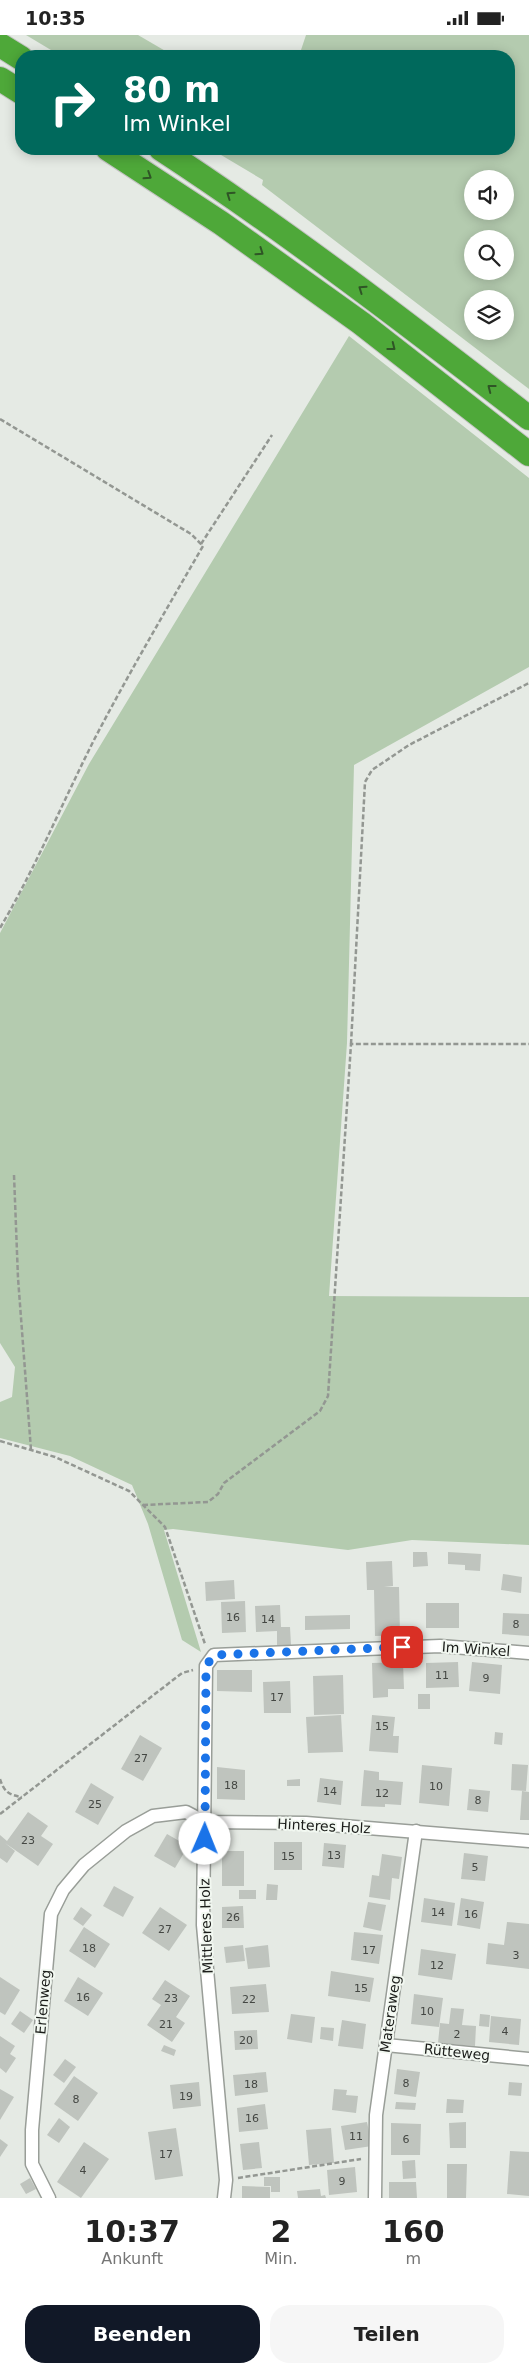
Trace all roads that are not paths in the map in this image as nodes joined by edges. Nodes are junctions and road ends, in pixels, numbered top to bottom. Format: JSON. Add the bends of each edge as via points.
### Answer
{"nodes":[{"id":1,"x":0,"y":45,"type":"edge"},
{"id":2,"x":15,"y":54,"type":"edge"},
{"id":3,"x":0,"y":79,"type":"edge"},
{"id":4,"x":15,"y":88,"type":"edge"},
{"id":5,"x":117,"y":155,"type":"edge"},
{"id":6,"x":170,"y":155,"type":"edge"},
{"id":7,"x":529,"y":418,"type":"edge"},
{"id":8,"x":529,"y":455,"type":"edge"},
{"id":9,"x":529,"y":1653,"type":"edge"},
{"id":10,"x":206,"y":1666,"type":"joint"},
{"id":11,"x":205,"y":1822,"type":"junction"},
{"id":12,"x":126,"y":1831,"type":"joint"},
{"id":13,"x":416,"y":1831,"type":"junction"},
{"id":14,"x":529,"y":1841,"type":"edge"},
{"id":15,"x":386,"y":2045,"type":"junction"},
{"id":16,"x":529,"y":2059,"type":"edge"},
{"id":17,"x":49,"y":2198,"type":"edge"},
{"id":18,"x":224,"y":2198,"type":"edge"},
{"id":19,"x":375,"y":2198,"type":"edge"}],
"edges":[{"from":1,"to":2,"type":"highway"},
{"from":3,"to":4,"type":"highway"},
{"from":5,"to":8,"type":"highway","one_way":true,"via":[[221,223],[361,323]]},
{"from":7,"to":6,"type":"highway","one_way":true,"via":[[375,299]]},
{"from":9,"to":10,"type":"street","name":"Im Winkel","via":[[440,1646],[214,1655]]},
{"from":10,"to":11,"type":"street","name":"Mittleres Holz"},
{"from":11,"to":12,"type":"street","name":"Hinteres Holz","via":[[186,1812],[153,1816]]},
{"from":11,"to":13,"type":"street","name":"Hinteres Holz","via":[[306,1823]]},
{"from":11,"to":18,"type":"street","name":"Mittleres Holz","via":[[203,1925],[226,2180]]},
{"from":12,"to":17,"type":"street","name":"Erlenweg","via":[[84,1865],[63,1889],[51,1914],[32,2130],[32,2164]]},
{"from":13,"to":14,"type":"street","name":"Hinteres Holz"},
{"from":13,"to":15,"type":"street","name":"Materaweg"},
{"from":15,"to":16,"type":"street","name":"Rütteweg"},
{"from":15,"to":19,"type":"street","name":"Materaweg","via":[[376,2115]]}]}
